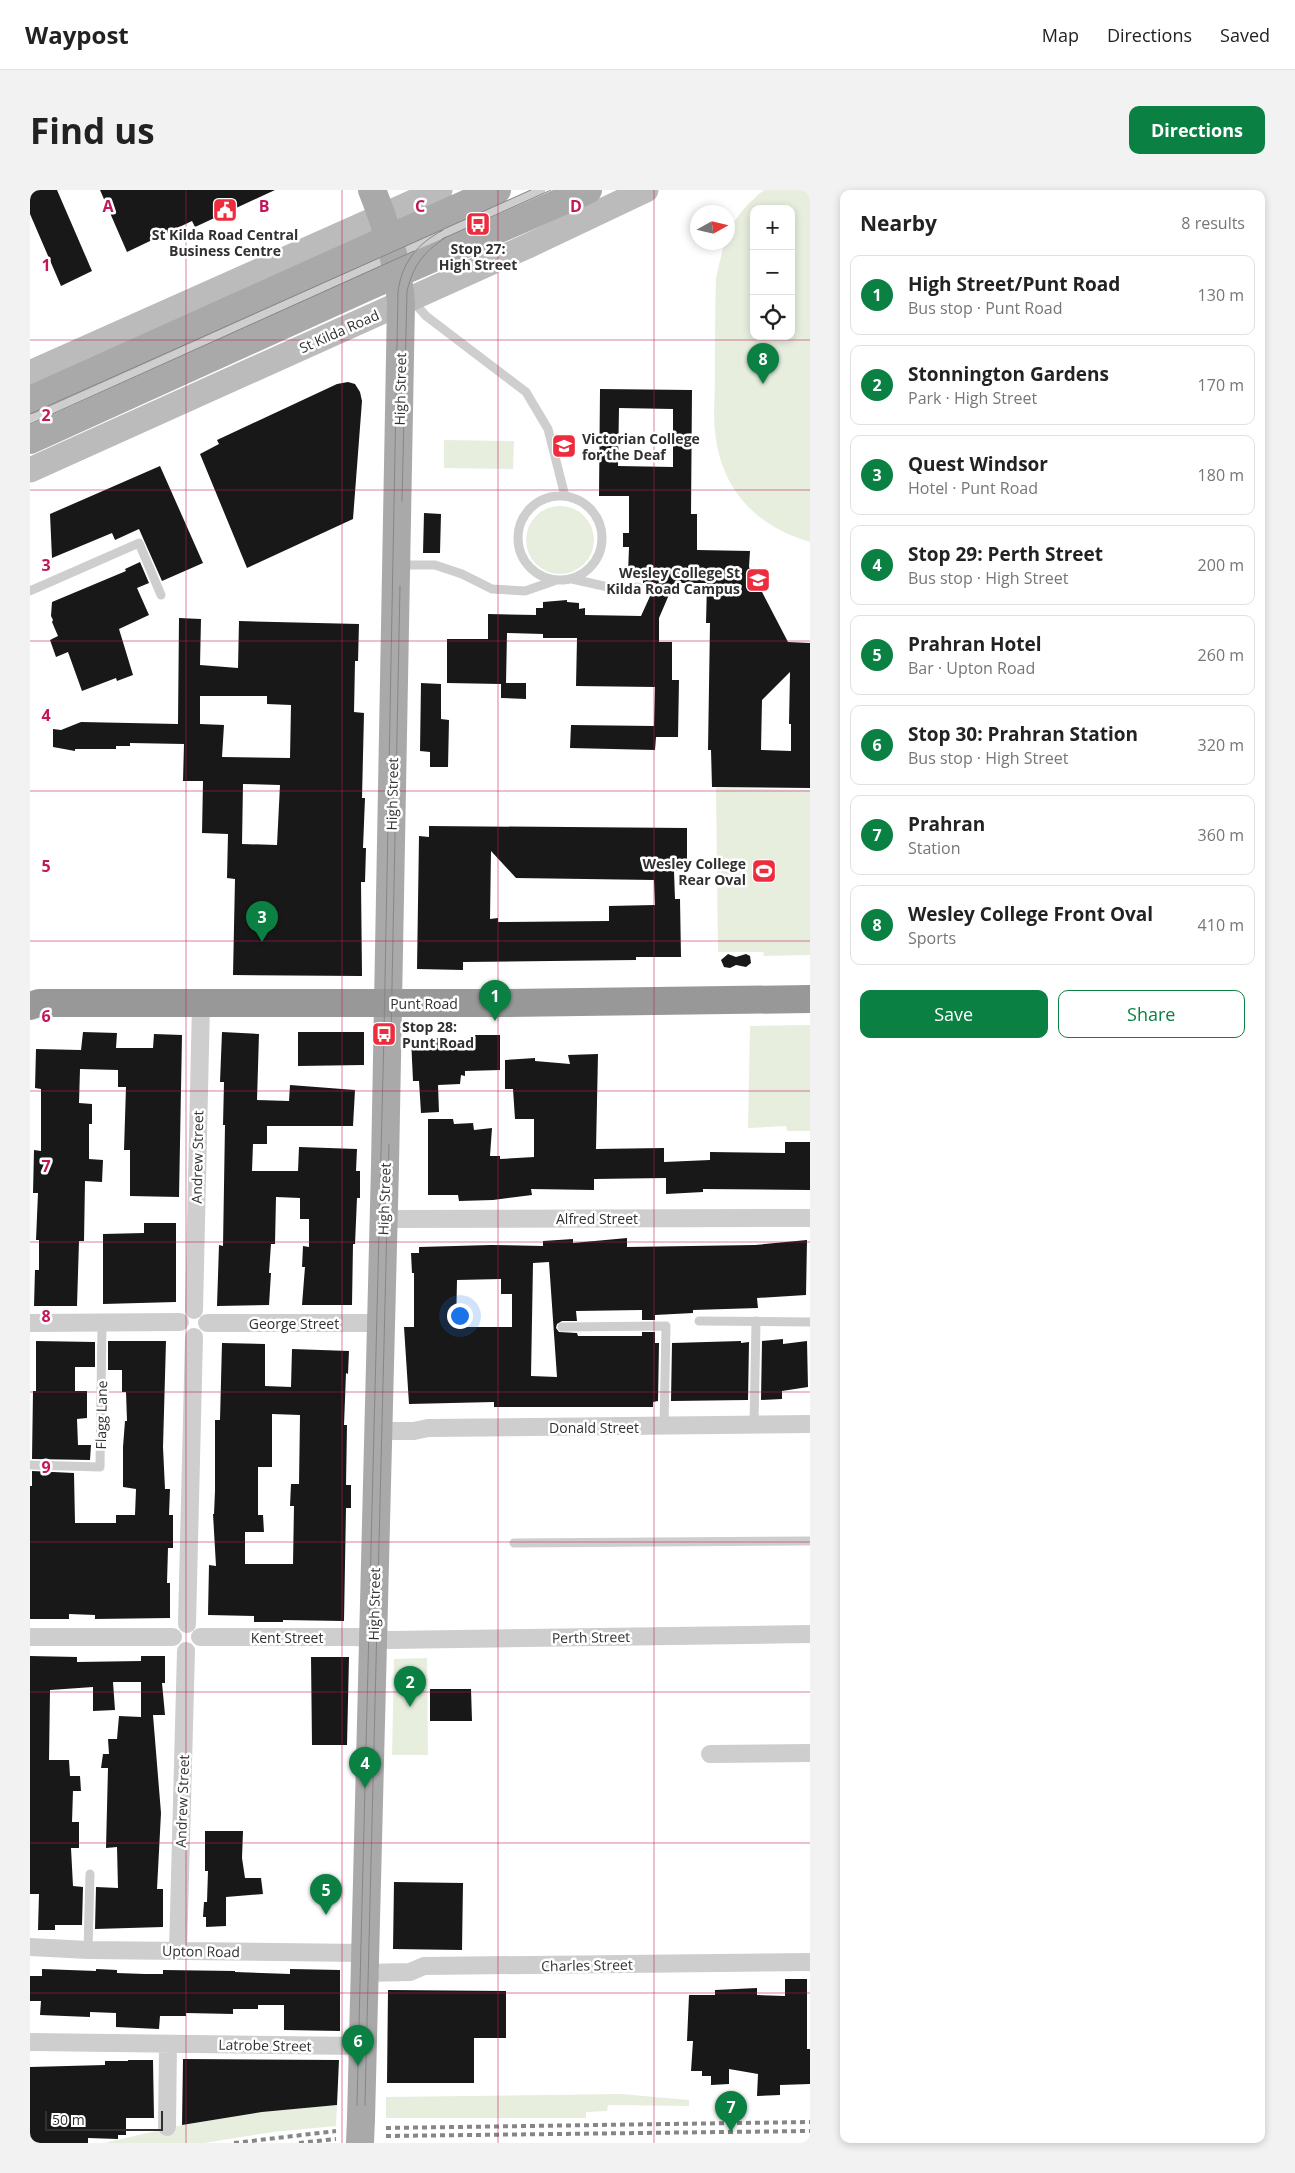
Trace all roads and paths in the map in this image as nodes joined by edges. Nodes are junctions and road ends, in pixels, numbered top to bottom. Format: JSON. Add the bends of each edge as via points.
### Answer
{"nodes":[{"id":1,"x":372,"y":190,"type":"edge"},
{"id":2,"x":440,"y":190,"type":"edge"},
{"id":3,"x":497,"y":190,"type":"edge"},
{"id":4,"x":541,"y":190,"type":"edge"},
{"id":5,"x":588,"y":190,"type":"edge"},
{"id":6,"x":646,"y":190,"type":"edge"},
{"id":7,"x":392,"y":246,"type":"junction"},
{"id":8,"x":406,"y":301,"type":"junction"},
{"id":9,"x":30,"y":373,"type":"edge"},
{"id":10,"x":30,"y":400,"type":"edge"},
{"id":11,"x":30,"y":419,"type":"edge"},
{"id":12,"x":30,"y":440,"type":"edge"},
{"id":13,"x":30,"y":470,"type":"edge"},
{"id":14,"x":565,"y":496,"type":"junction"},
{"id":15,"x":397,"y":565,"type":"junction"},
{"id":16,"x":572,"y":579,"type":"junction"},
{"id":17,"x":554,"y":580,"type":"junction"},
{"id":18,"x":638,"y":587,"type":"dead end"},
{"id":19,"x":30,"y":590,"type":"edge"},
{"id":20,"x":161,"y":595,"type":"dead end"},
{"id":21,"x":810,"y":999,"type":"edge"},
{"id":22,"x":33,"y":1003,"type":"edge"},
{"id":23,"x":201,"y":1004,"type":"junction"},
{"id":24,"x":388,"y":1004,"type":"junction"},
{"id":25,"x":810,"y":1218,"type":"edge"},
{"id":26,"x":383,"y":1219,"type":"junction"},
{"id":27,"x":194,"y":1310,"type":"junction"},
{"id":28,"x":699,"y":1321,"type":"dead end"},
{"id":29,"x":756,"y":1321,"type":"junction"},
{"id":30,"x":180,"y":1322,"type":"junction"},
{"id":31,"x":809,"y":1322,"type":"edge"},
{"id":32,"x":30,"y":1323,"type":"edge"},
{"id":33,"x":102,"y":1323,"type":"junction"},
{"id":34,"x":208,"y":1323,"type":"junction"},
{"id":35,"x":380,"y":1323,"type":"junction"},
{"id":36,"x":562,"y":1327,"type":"dead end"},
{"id":37,"x":194,"y":1337,"type":"junction"},
{"id":38,"x":754,"y":1424,"type":"junction"},
{"id":39,"x":810,"y":1424,"type":"edge"},
{"id":40,"x":664,"y":1426,"type":"junction"},
{"id":41,"x":378,"y":1432,"type":"junction"},
{"id":42,"x":30,"y":1465,"type":"edge"},
{"id":43,"x":810,"y":1540,"type":"edge"},
{"id":44,"x":514,"y":1543,"type":"dead end"},
{"id":45,"x":187,"y":1624,"type":"junction"},
{"id":46,"x":810,"y":1634,"type":"edge"},
{"id":47,"x":30,"y":1637,"type":"edge"},
{"id":48,"x":173,"y":1637,"type":"junction"},
{"id":49,"x":200,"y":1637,"type":"junction"},
{"id":50,"x":373,"y":1639,"type":"junction"},
{"id":51,"x":186,"y":1651,"type":"junction"},
{"id":52,"x":810,"y":1753,"type":"edge"},
{"id":53,"x":710,"y":1754,"type":"dead end"},
{"id":54,"x":90,"y":1874,"type":"dead end"},
{"id":55,"x":33,"y":1949,"type":"edge"},
{"id":56,"x":88,"y":1950,"type":"junction"},
{"id":57,"x":178,"y":1951,"type":"junction"},
{"id":58,"x":810,"y":1962,"type":"edge"},
{"id":59,"x":365,"y":1963,"type":"junction"},
{"id":60,"x":30,"y":2042,"type":"edge"},
{"id":61,"x":168,"y":2044,"type":"junction"},
{"id":62,"x":362,"y":2046,"type":"junction"},
{"id":63,"x":168,"y":2127,"type":"dead end"},
{"id":64,"x":360,"y":2131,"type":"edge"}],
"edges":[{"from":1,"to":7,"type":"main road","name":"High Street"},
{"from":2,"to":7,"type":"main road","name":"St Kilda Road"},
{"from":3,"to":7,"type":"main road","name":"St Kilda Road"},
{"from":4,"to":7,"type":"lane"},
{"from":5,"to":7,"type":"main road","name":"St Kilda Road"},
{"from":6,"to":8,"type":"main road","name":"St Kilda Road"},
{"from":7,"to":8,"type":"main road","name":"High Street"},
{"from":7,"to":9,"type":"main road","name":"St Kilda Road"},
{"from":7,"to":10,"type":"main road","name":"St Kilda Road"},
{"from":7,"to":11,"type":"lane"},
{"from":7,"to":12,"type":"main road","name":"St Kilda Road"},
{"from":8,"to":13,"type":"main road","name":"St Kilda Road"},
{"from":8,"to":14,"type":"lane","via":[[526,392],[548,429]]},
{"from":8,"to":15,"type":"main road","name":"High Street"},
{"from":14,"to":16,"type":"lane","via":[[579,500],[591,509],[599,521],[602,535],[595,563]]},
{"from":14,"to":17,"type":"lane","via":[[551,497],[534,505],[519,528],[518,542],[530,568]]},
{"from":15,"to":17,"type":"lane","via":[[435,565],[492,589],[526,591]]},
{"from":15,"to":24,"type":"main road","name":"High Street"},
{"from":16,"to":17,"type":"lane"},
{"from":16,"to":18,"type":"lane","via":[[622,590]]},
{"from":19,"to":20,"type":"lane","via":[[139,543]]},
{"from":21,"to":24,"type":"highway","name":"Punt Road"},
{"from":22,"to":23,"type":"highway","name":"Punt Road"},
{"from":23,"to":24,"type":"highway","name":"Punt Road"},
{"from":23,"to":27,"type":"street","name":"Andrew Street"},
{"from":24,"to":26,"type":"main road","name":"High Street"},
{"from":25,"to":26,"type":"street","name":"Alfred Street"},
{"from":26,"to":35,"type":"main road","name":"High Street"},
{"from":27,"to":30,"type":"street","via":[[183,1315]]},
{"from":27,"to":34,"type":"street","via":[[205,1315]]},
{"from":28,"to":29,"type":"lane"},
{"from":29,"to":31,"type":"lane"},
{"from":29,"to":38,"type":"lane"},
{"from":30,"to":33,"type":"street"},
{"from":30,"to":37,"type":"street","via":[[182,1331]]},
{"from":32,"to":33,"type":"street"},
{"from":33,"to":42,"type":"lane","name":"Flagg Lane","via":[[100,1466]]},
{"from":34,"to":35,"type":"street","name":"George Street"},
{"from":34,"to":37,"type":"street","via":[[202,1334]]},
{"from":35,"to":41,"type":"main road","name":"High Street"},
{"from":36,"to":40,"type":"lane","via":[[666,1326]]},
{"from":37,"to":45,"type":"street"},
{"from":38,"to":39,"type":"street","name":"Donald Street"},
{"from":38,"to":40,"type":"street","name":"Donald Street"},
{"from":40,"to":41,"type":"street","name":"Donald Street","via":[[428,1428],[414,1432]]},
{"from":41,"to":50,"type":"main road","name":"High Street"},
{"from":43,"to":44,"type":"lane"},
{"from":45,"to":48,"type":"street","via":[[179,1626]]},
{"from":45,"to":49,"type":"street","via":[[196,1628]]},
{"from":46,"to":50,"type":"street","name":"Perth Street"},
{"from":47,"to":48,"type":"street"},
{"from":48,"to":51,"type":"street","via":[[178,1649]]},
{"from":49,"to":50,"type":"street","name":"Kent Street"},
{"from":49,"to":51,"type":"street","via":[[195,1649]]},
{"from":50,"to":59,"type":"main road","name":"High Street"},
{"from":51,"to":57,"type":"street","name":"Andrew Street"},
{"from":52,"to":53,"type":"street"},
{"from":54,"to":56,"type":"lane"},
{"from":55,"to":56,"type":"street","name":"Upton Road"},
{"from":56,"to":57,"type":"street","name":"Upton Road"},
{"from":57,"to":59,"type":"street","name":"Upton Road"},
{"from":58,"to":59,"type":"street","name":"Charles Street","via":[[424,1966],[410,1972]]},
{"from":59,"to":62,"type":"main road","name":"High Street"},
{"from":60,"to":61,"type":"street","name":"Latrobe Street"},
{"from":61,"to":62,"type":"street","name":"Latrobe Street"},
{"from":61,"to":63,"type":"street"},
{"from":62,"to":64,"type":"main road","name":"High Street"}]}
